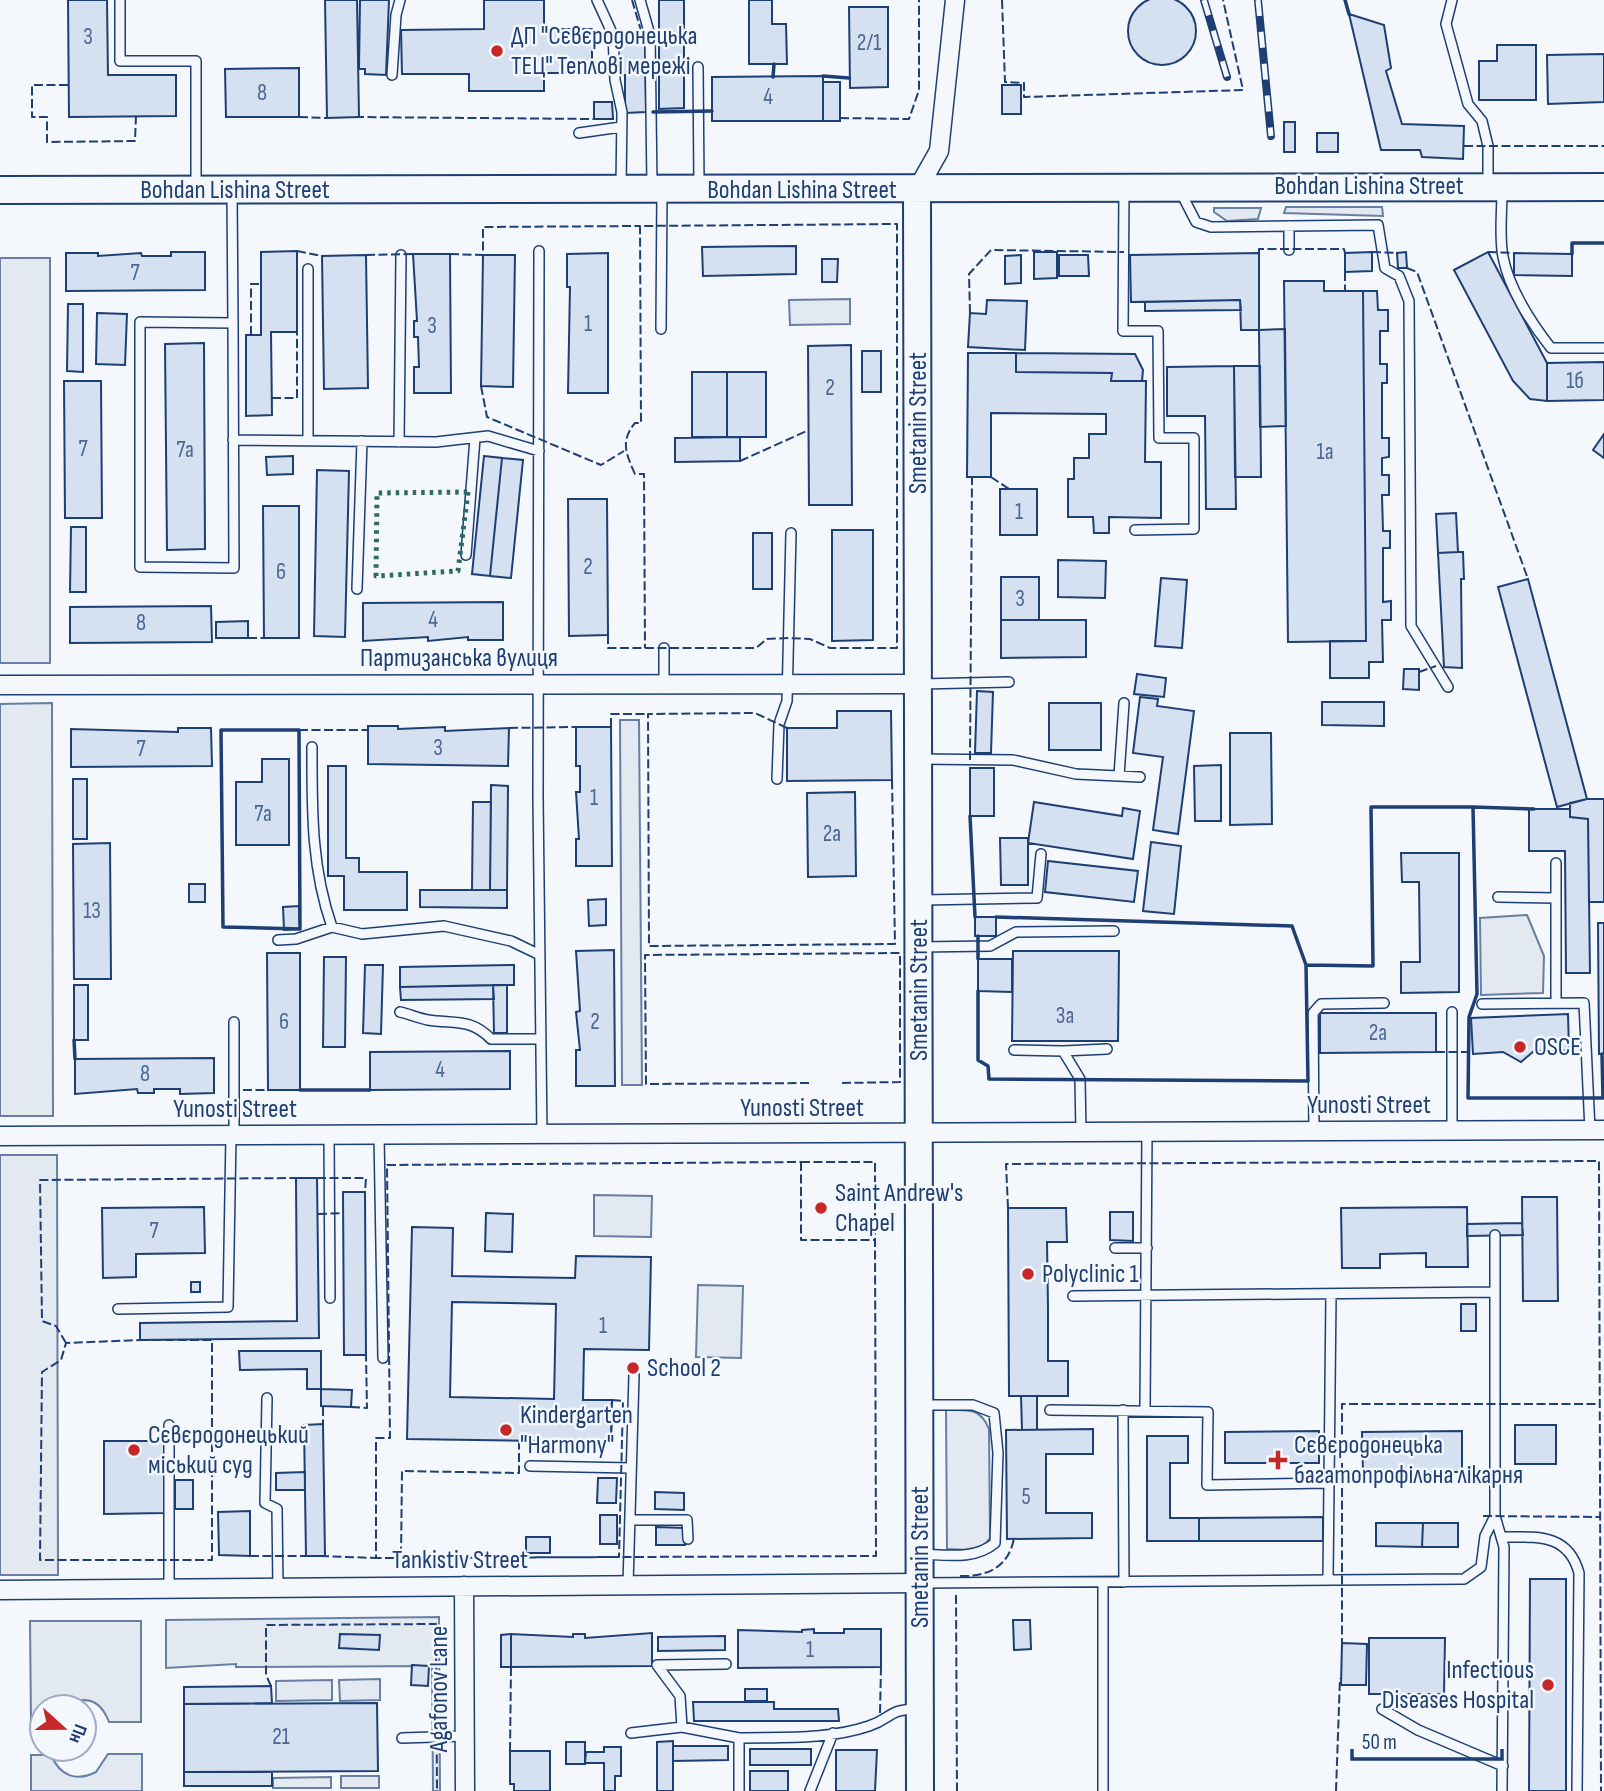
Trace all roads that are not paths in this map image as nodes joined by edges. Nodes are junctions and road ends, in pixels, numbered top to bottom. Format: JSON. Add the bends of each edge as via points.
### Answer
{"nodes":[{"id":1,"x":120,"y":0,"type":"edge"},
{"id":2,"x":400,"y":0,"type":"edge"},
{"id":3,"x":597,"y":0,"type":"edge"},
{"id":4,"x":640,"y":0,"type":"edge"},
{"id":5,"x":955,"y":0,"type":"edge"},
{"id":6,"x":1452,"y":0,"type":"edge"},
{"id":7,"x":698,"y":67,"type":"dead end"},
{"id":8,"x":393,"y":75,"type":"dead end"},
{"id":9,"x":621,"y":127,"type":"junction"},
{"id":10,"x":579,"y":133,"type":"dead end"},
{"id":11,"x":1495,"y":186,"type":"junction"},
{"id":12,"x":1604,"y":187,"type":"edge"},
{"id":13,"x":1124,"y":188,"type":"junction"},
{"id":14,"x":1178,"y":188,"type":"junction"},
{"id":15,"x":0,"y":190,"type":"edge"},
{"id":16,"x":196,"y":190,"type":"junction"},
{"id":17,"x":232,"y":190,"type":"junction"},
{"id":18,"x":621,"y":190,"type":"junction"},
{"id":19,"x":657,"y":190,"type":"junction"},
{"id":20,"x":699,"y":190,"type":"junction"},
{"id":21,"x":917,"y":190,"type":"junction"},
{"id":22,"x":1289,"y":226,"type":"junction"},
{"id":23,"x":1289,"y":250,"type":"dead end"},
{"id":24,"x":539,"y":251,"type":"dead end"},
{"id":25,"x":401,"y":255,"type":"dead end"},
{"id":26,"x":308,"y":269,"type":"dead end"},
{"id":27,"x":233,"y":323,"type":"junction"},
{"id":28,"x":661,"y":329,"type":"dead end"},
{"id":29,"x":1604,"y":348,"type":"edge"},
{"id":30,"x":475,"y":438,"type":"junction"},
{"id":31,"x":233,"y":440,"type":"junction"},
{"id":32,"x":308,"y":440,"type":"junction"},
{"id":33,"x":362,"y":441,"type":"junction"},
{"id":34,"x":399,"y":442,"type":"junction"},
{"id":35,"x":538,"y":451,"type":"junction"},
{"id":36,"x":1135,"y":530,"type":"dead end"},
{"id":37,"x":791,"y":533,"type":"dead end"},
{"id":38,"x":466,"y":555,"type":"dead end"},
{"id":39,"x":357,"y":589,"type":"dead end"},
{"id":40,"x":664,"y":648,"type":"dead end"},
{"id":41,"x":1009,"y":682,"type":"dead end"},
{"id":42,"x":539,"y":684,"type":"junction"},
{"id":43,"x":664,"y":684,"type":"junction"},
{"id":44,"x":787,"y":684,"type":"junction"},
{"id":45,"x":918,"y":684,"type":"junction"},
{"id":46,"x":0,"y":685,"type":"edge"},
{"id":47,"x":1448,"y":687,"type":"dead end"},
{"id":48,"x":1124,"y":703,"type":"dead end"},
{"id":49,"x":312,"y":747,"type":"dead end"},
{"id":50,"x":918,"y":760,"type":"junction"},
{"id":51,"x":1119,"y":776,"type":"junction"},
{"id":52,"x":1140,"y":777,"type":"dead end"},
{"id":53,"x":777,"y":779,"type":"dead end"},
{"id":54,"x":1041,"y":854,"type":"dead end"},
{"id":55,"x":1556,"y":863,"type":"dead end"},
{"id":56,"x":1498,"y":897,"type":"dead end"},
{"id":57,"x":1556,"y":898,"type":"junction"},
{"id":58,"x":919,"y":900,"type":"junction"},
{"id":59,"x":332,"y":927,"type":"junction"},
{"id":60,"x":1114,"y":931,"type":"dead end"},
{"id":61,"x":278,"y":940,"type":"dead end"},
{"id":62,"x":919,"y":947,"type":"junction"},
{"id":63,"x":540,"y":955,"type":"junction"},
{"id":64,"x":1384,"y":1003,"type":"dead end"},
{"id":65,"x":1556,"y":1003,"type":"junction"},
{"id":66,"x":1482,"y":1004,"type":"dead end"},
{"id":67,"x":400,"y":1012,"type":"dead end"},
{"id":68,"x":1452,"y":1012,"type":"dead end"},
{"id":69,"x":234,"y":1022,"type":"dead end"},
{"id":70,"x":541,"y":1039,"type":"junction"},
{"id":71,"x":1107,"y":1049,"type":"dead end"},
{"id":72,"x":1013,"y":1050,"type":"dead end"},
{"id":73,"x":1063,"y":1051,"type":"junction"},
{"id":74,"x":1597,"y":1130,"type":"edge"},
{"id":75,"x":1452,"y":1131,"type":"junction"},
{"id":76,"x":1147,"y":1132,"type":"junction"},
{"id":77,"x":1314,"y":1132,"type":"junction"},
{"id":78,"x":1081,"y":1133,"type":"junction"},
{"id":79,"x":919,"y":1134,"type":"junction"},
{"id":80,"x":232,"y":1135,"type":"junction"},
{"id":81,"x":329,"y":1135,"type":"junction"},
{"id":82,"x":379,"y":1135,"type":"junction"},
{"id":83,"x":542,"y":1135,"type":"junction"},
{"id":84,"x":0,"y":1136,"type":"edge"},
{"id":85,"x":1495,"y":1235,"type":"dead end"},
{"id":86,"x":1115,"y":1248,"type":"dead end"},
{"id":87,"x":1147,"y":1248,"type":"junction"},
{"id":88,"x":1495,"y":1293,"type":"junction"},
{"id":89,"x":1331,"y":1294,"type":"junction"},
{"id":90,"x":1147,"y":1295,"type":"junction"},
{"id":91,"x":1073,"y":1296,"type":"dead end"},
{"id":92,"x":330,"y":1298,"type":"dead end"},
{"id":93,"x":118,"y":1309,"type":"dead end"},
{"id":94,"x":383,"y":1358,"type":"dead end"},
{"id":95,"x":634,"y":1375,"type":"dead end"},
{"id":96,"x":267,"y":1398,"type":"dead end"},
{"id":97,"x":920,"y":1405,"type":"junction"},
{"id":98,"x":1050,"y":1410,"type":"dead end"},
{"id":99,"x":1123,"y":1410,"type":"junction"},
{"id":100,"x":1145,"y":1410,"type":"junction"},
{"id":101,"x":169,"y":1425,"type":"dead end"},
{"id":102,"x":530,"y":1466,"type":"dead end"},
{"id":103,"x":631,"y":1468,"type":"junction"},
{"id":104,"x":1327,"y":1483,"type":"junction"},
{"id":105,"x":1495,"y":1516,"type":"junction"},
{"id":106,"x":631,"y":1520,"type":"junction"},
{"id":107,"x":1502,"y":1537,"type":"junction"},
{"id":108,"x":688,"y":1539,"type":"dead end"},
{"id":109,"x":920,"y":1554,"type":"junction"},
{"id":110,"x":1328,"y":1579,"type":"junction"},
{"id":111,"x":1103,"y":1582,"type":"junction"},
{"id":112,"x":1124,"y":1582,"type":"junction"},
{"id":113,"x":920,"y":1583,"type":"junction"},
{"id":114,"x":628,"y":1585,"type":"junction"},
{"id":115,"x":464,"y":1586,"type":"junction"},
{"id":116,"x":278,"y":1588,"type":"junction"},
{"id":117,"x":169,"y":1589,"type":"junction"},
{"id":118,"x":0,"y":1590,"type":"edge"},
{"id":119,"x":726,"y":1664,"type":"dead end"},
{"id":120,"x":920,"y":1709,"type":"junction"},
{"id":121,"x":1382,"y":1709,"type":"dead end"},
{"id":122,"x":681,"y":1727,"type":"junction"},
{"id":123,"x":631,"y":1733,"type":"dead end"},
{"id":124,"x":833,"y":1733,"type":"junction"},
{"id":125,"x":465,"y":1736,"type":"junction"},
{"id":126,"x":402,"y":1738,"type":"dead end"},
{"id":127,"x":739,"y":1738,"type":"junction"},
{"id":128,"x":1503,"y":1766,"type":"junction"},
{"id":129,"x":465,"y":1791,"type":"edge"},
{"id":130,"x":739,"y":1791,"type":"edge"},
{"id":131,"x":810,"y":1791,"type":"edge"},
{"id":132,"x":920,"y":1791,"type":"edge"},
{"id":133,"x":1103,"y":1791,"type":"edge"},
{"id":134,"x":1502,"y":1791,"type":"edge"},
{"id":135,"x":1577,"y":1791,"type":"edge"}],
"edges":[{"from":1,"to":16,"type":"lane","via":[[120,61],[195,61]]},
{"from":2,"to":8,"type":"lane"},
{"from":3,"to":9,"type":"lane","via":[[613,35]]},
{"from":4,"to":19,"type":"lane","via":[[650,35]]},
{"from":5,"to":21,"type":"street","via":[[939,151]]},
{"from":6,"to":11,"type":"lane","via":[[1446,24],[1468,104],[1482,121]]},
{"from":7,"to":20,"type":"lane"},
{"from":9,"to":10,"type":"lane"},
{"from":9,"to":18,"type":"lane"},
{"from":11,"to":12,"type":"street","name":"Bohdan Lishina Street"},
{"from":11,"to":14,"type":"street","name":"Bohdan Lishina Street"},
{"from":11,"to":29,"type":"lane","via":[[1510,279],[1538,332],[1551,348]]},
{"from":13,"to":14,"type":"street","name":"Bohdan Lishina Street"},
{"from":13,"to":21,"type":"street","name":"Bohdan Lishina Street"},
{"from":13,"to":36,"type":"lane","via":[[1124,331],[1158,331],[1159,438],[1194,438],[1194,529]]},
{"from":14,"to":22,"type":"lane","via":[[1196,222],[1211,228]]},
{"from":15,"to":16,"type":"street","name":"Bohdan Lishina Street"},
{"from":16,"to":17,"type":"street","name":"Bohdan Lishina Street"},
{"from":17,"to":18,"type":"street","name":"Bohdan Lishina Street"},
{"from":17,"to":27,"type":"lane"},
{"from":18,"to":19,"type":"street","name":"Bohdan Lishina Street"},
{"from":19,"to":20,"type":"street","name":"Bohdan Lishina Street"},
{"from":19,"to":28,"type":"lane"},
{"from":20,"to":21,"type":"street","name":"Bohdan Lishina Street"},
{"from":21,"to":45,"type":"street","name":"Smetanin Street"},
{"from":22,"to":23,"type":"lane"},
{"from":22,"to":47,"type":"lane","via":[[1378,225],[1385,268],[1399,276],[1409,301],[1411,626]]},
{"from":24,"to":35,"type":"lane"},
{"from":25,"to":34,"type":"lane"},
{"from":26,"to":32,"type":"lane"},
{"from":27,"to":31,"type":"lane"},
{"from":27,"to":31,"type":"lane","via":[[140,322],[140,567],[234,568]]},
{"from":30,"to":34,"type":"lane"},
{"from":30,"to":35,"type":"lane","via":[[488,436]]},
{"from":30,"to":38,"type":"lane"},
{"from":31,"to":32,"type":"lane"},
{"from":32,"to":33,"type":"lane"},
{"from":33,"to":34,"type":"lane"},
{"from":33,"to":39,"type":"lane"},
{"from":35,"to":42,"type":"lane"},
{"from":37,"to":44,"type":"lane"},
{"from":40,"to":43,"type":"lane"},
{"from":41,"to":45,"type":"lane"},
{"from":42,"to":43,"type":"street","name":"Партизанська вулиця"},
{"from":42,"to":46,"type":"street","name":"Партизанська вулиця"},
{"from":42,"to":63,"type":"lane"},
{"from":43,"to":44,"type":"street","name":"Партизанська вулиця"},
{"from":44,"to":45,"type":"street","name":"Партизанська вулиця"},
{"from":44,"to":53,"type":"lane","via":[[779,724]]},
{"from":45,"to":50,"type":"street","name":"Smetanin Street"},
{"from":48,"to":51,"type":"lane"},
{"from":49,"to":59,"type":"lane","via":[[317,877]]},
{"from":50,"to":51,"type":"lane","via":[[1013,760],[1076,774]]},
{"from":50,"to":58,"type":"street","name":"Smetanin Street"},
{"from":51,"to":52,"type":"lane"},
{"from":54,"to":58,"type":"lane","via":[[1037,898]]},
{"from":55,"to":57,"type":"lane"},
{"from":56,"to":57,"type":"lane"},
{"from":57,"to":65,"type":"lane"},
{"from":58,"to":62,"type":"street","name":"Smetanin Street"},
{"from":59,"to":61,"type":"lane"},
{"from":59,"to":63,"type":"lane","via":[[362,934],[444,926],[511,942]]},
{"from":60,"to":62,"type":"lane","via":[[1016,932],[990,946]]},
{"from":62,"to":79,"type":"street","name":"Smetanin Street"},
{"from":63,"to":70,"type":"lane"},
{"from":64,"to":77,"type":"lane","via":[[1321,1004],[1313,1013]]},
{"from":65,"to":66,"type":"lane"},
{"from":65,"to":74,"type":"lane","via":[[1584,1003]]},
{"from":67,"to":70,"type":"lane","via":[[480,1027],[491,1039]]},
{"from":68,"to":75,"type":"lane"},
{"from":69,"to":80,"type":"lane"},
{"from":70,"to":83,"type":"lane"},
{"from":71,"to":73,"type":"lane"},
{"from":72,"to":73,"type":"lane"},
{"from":73,"to":78,"type":"lane","via":[[1080,1079]]},
{"from":74,"to":75,"type":"street","name":"Yunosti Street"},
{"from":75,"to":77,"type":"street","name":"Yunosti Street"},
{"from":76,"to":77,"type":"street","name":"Yunosti Street"},
{"from":76,"to":78,"type":"street","name":"Yunosti Street"},
{"from":76,"to":87,"type":"lane"},
{"from":78,"to":79,"type":"street","name":"Yunosti Street"},
{"from":79,"to":83,"type":"street","name":"Yunosti Street"},
{"from":79,"to":97,"type":"street","name":"Smetanin Street"},
{"from":80,"to":81,"type":"street","name":"Yunosti Street"},
{"from":80,"to":84,"type":"street","name":"Yunosti Street"},
{"from":80,"to":93,"type":"lane","via":[[228,1307]]},
{"from":81,"to":82,"type":"street","name":"Yunosti Street"},
{"from":81,"to":92,"type":"lane"},
{"from":82,"to":83,"type":"street","name":"Yunosti Street"},
{"from":82,"to":94,"type":"lane"},
{"from":85,"to":88,"type":"lane"},
{"from":86,"to":87,"type":"lane"},
{"from":87,"to":90,"type":"lane"},
{"from":88,"to":89,"type":"lane"},
{"from":88,"to":105,"type":"lane"},
{"from":89,"to":90,"type":"lane"},
{"from":89,"to":104,"type":"lane"},
{"from":90,"to":91,"type":"lane"},
{"from":90,"to":100,"type":"lane"},
{"from":95,"to":103,"type":"lane"},
{"from":96,"to":116,"type":"lane","via":[[265,1503],[277,1509]]},
{"from":97,"to":109,"type":"street","name":"Smetanin Street"},
{"from":97,"to":109,"type":"lane","via":[[984,1407],[994,1413],[998,1453],[995,1543],[985,1552],[970,1555]]},
{"from":98,"to":99,"type":"lane"},
{"from":99,"to":100,"type":"lane"},
{"from":99,"to":112,"type":"lane"},
{"from":100,"to":104,"type":"lane","via":[[1208,1412],[1207,1485]]},
{"from":101,"to":117,"type":"lane"},
{"from":102,"to":103,"type":"lane"},
{"from":103,"to":106,"type":"lane"},
{"from":104,"to":110,"type":"lane"},
{"from":105,"to":107,"type":"lane"},
{"from":105,"to":110,"type":"lane","via":[[1485,1536],[1481,1567],[1464,1579]]},
{"from":106,"to":108,"type":"lane","via":[[688,1520]]},
{"from":106,"to":114,"type":"lane"},
{"from":107,"to":128,"type":"lane"},
{"from":107,"to":135,"type":"lane","via":[[1555,1541],[1576,1560]]},
{"from":109,"to":113,"type":"street","name":"Smetanin Street"},
{"from":110,"to":112,"type":"lane"},
{"from":111,"to":112,"type":"lane"},
{"from":111,"to":113,"type":"lane"},
{"from":111,"to":133,"type":"lane"},
{"from":113,"to":114,"type":"street","name":"Tankistiv Street"},
{"from":113,"to":120,"type":"street","name":"Smetanin Street"},
{"from":114,"to":115,"type":"street","name":"Tankistiv Street"},
{"from":115,"to":116,"type":"street","name":"Tankistiv Street"},
{"from":115,"to":125,"type":"street","name":"Agafonov Lane"},
{"from":116,"to":117,"type":"street","name":"Tankistiv Street"},
{"from":117,"to":118,"type":"street","name":"Tankistiv Street"},
{"from":119,"to":122,"type":"lane","via":[[657,1665],[680,1696]]},
{"from":120,"to":124,"type":"lane","via":[[897,1709],[871,1726]]},
{"from":120,"to":132,"type":"street","name":"Smetanin Street"},
{"from":121,"to":128,"type":"lane","via":[[1418,1730]]},
{"from":122,"to":123,"type":"lane"},
{"from":122,"to":127,"type":"lane"},
{"from":124,"to":127,"type":"lane"},
{"from":124,"to":131,"type":"lane"},
{"from":125,"to":126,"type":"lane"},
{"from":125,"to":129,"type":"street","name":"Agafonov Lane"},
{"from":127,"to":130,"type":"lane"},
{"from":128,"to":134,"type":"lane"}]}
